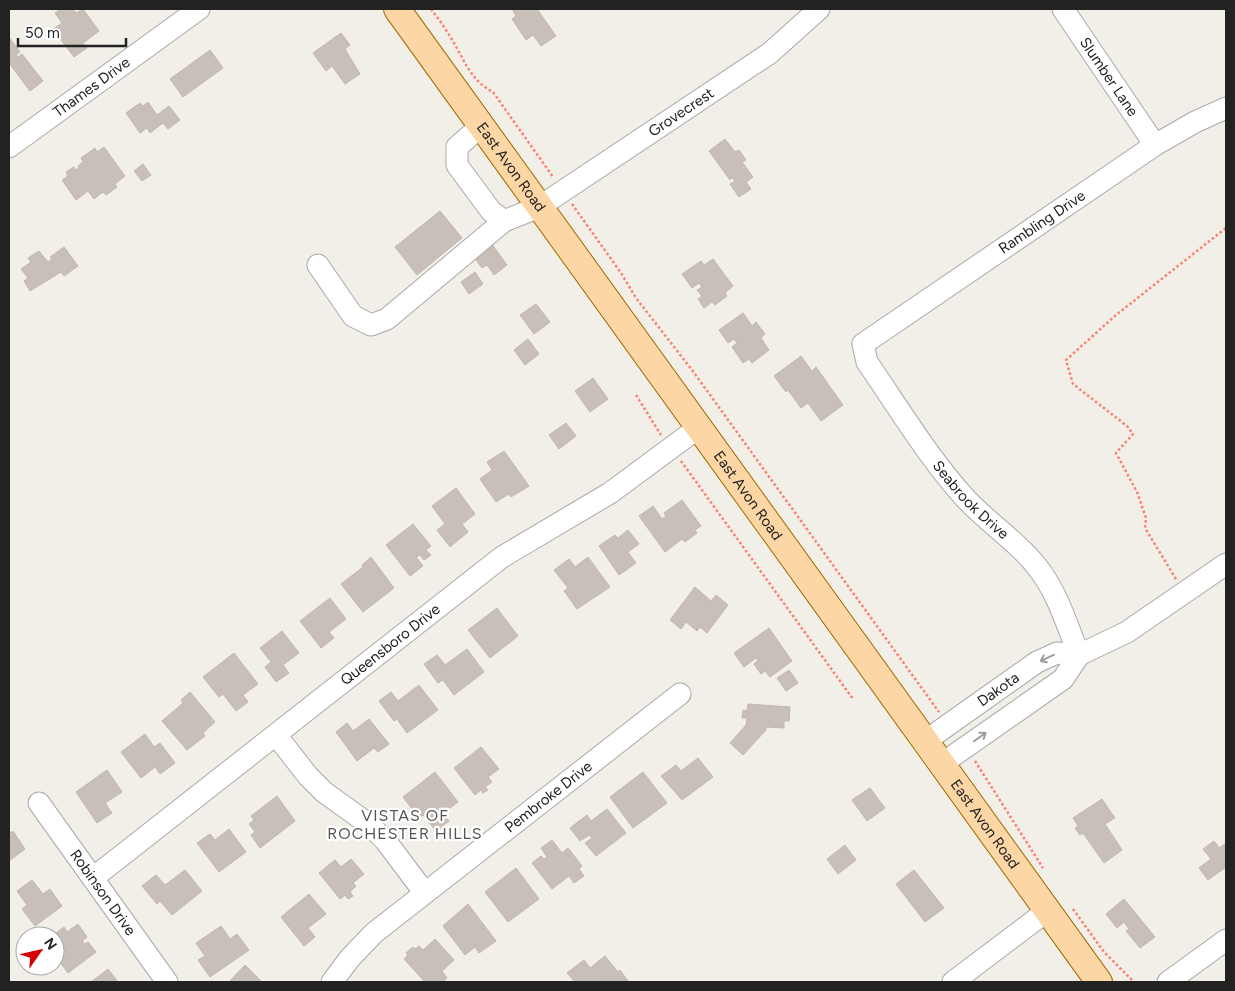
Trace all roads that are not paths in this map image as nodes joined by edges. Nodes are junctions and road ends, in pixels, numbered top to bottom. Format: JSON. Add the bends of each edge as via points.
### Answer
{"nodes":[{"id":1,"x":199,"y":9,"type":"edge"},
{"id":2,"x":397,"y":9,"type":"edge"},
{"id":3,"x":819,"y":9,"type":"edge"},
{"id":4,"x":1063,"y":9,"type":"edge"},
{"id":5,"x":1226,"y":108,"type":"edge"},
{"id":6,"x":481,"y":126,"type":"junction"},
{"id":7,"x":1155,"y":146,"type":"junction"},
{"id":8,"x":9,"y":147,"type":"edge"},
{"id":9,"x":539,"y":207,"type":"junction"},
{"id":10,"x":504,"y":221,"type":"junction"},
{"id":11,"x":318,"y":265,"type":"dead end"},
{"id":12,"x":863,"y":344,"type":"joint"},
{"id":13,"x":698,"y":428,"type":"junction"},
{"id":14,"x":1226,"y":564,"type":"edge"},
{"id":15,"x":1079,"y":655,"type":"junction"},
{"id":16,"x":680,"y":694,"type":"dead end"},
{"id":17,"x":276,"y":735,"type":"junction"},
{"id":18,"x":924,"y":742,"type":"junction"},
{"id":19,"x":940,"y":765,"type":"junction"},
{"id":20,"x":40,"y":803,"type":"dead end"},
{"id":21,"x":93,"y":878,"type":"junction"},
{"id":22,"x":424,"y":892,"type":"junction"},
{"id":23,"x":1058,"y":908,"type":"junction"},
{"id":24,"x":1226,"y":940,"type":"edge"},
{"id":25,"x":167,"y":982,"type":"edge"},
{"id":26,"x":332,"y":982,"type":"edge"},
{"id":27,"x":953,"y":982,"type":"edge"},
{"id":28,"x":1099,"y":982,"type":"edge"},
{"id":29,"x":1168,"y":982,"type":"edge"}],
"edges":[{"from":1,"to":8,"type":"street","name":"Thames Drive"},
{"from":2,"to":6,"type":"main road","name":"East Avon Road"},
{"from":3,"to":9,"type":"street","name":"Grovecrest","via":[[770,53]]},
{"from":4,"to":7,"type":"street","name":"Slumber Lane"},
{"from":5,"to":7,"type":"street","name":"Rambling Drive"},
{"from":6,"to":9,"type":"main road","name":"East Avon Road"},
{"from":6,"to":10,"type":"street","via":[[457,147],[457,165],[491,211]]},
{"from":7,"to":12,"type":"street","name":"Rambling Drive"},
{"from":9,"to":10,"type":"street","name":"Grovecrest"},
{"from":9,"to":13,"type":"main road","name":"East Avon Road"},
{"from":10,"to":11,"type":"street","name":"Grovecrest","via":[[387,319],[372,325],[353,316]]},
{"from":12,"to":15,"type":"street","name":"Seabrook Drive","via":[[867,362],[947,476],[1042,573]]},
{"from":13,"to":17,"type":"street","name":"Queensboro Drive","via":[[610,493],[502,557]]},
{"from":13,"to":18,"type":"main road","name":"East Avon Road"},
{"from":14,"to":15,"type":"street","name":"Dakota","via":[[1127,632]]},
{"from":15,"to":18,"type":"street","name":"Dakota","one_way":true,"via":[[1057,653],[1037,662]]},
{"from":19,"to":15,"type":"street","name":"Dakota","one_way":true,"via":[[1063,679]]},
{"from":16,"to":22,"type":"street","name":"Pembroke Drive"},
{"from":17,"to":21,"type":"street","name":"Queensboro Drive"},
{"from":17,"to":22,"type":"street","via":[[324,792],[385,840]]},
{"from":18,"to":19,"type":"main road","name":"East Avon Road"},
{"from":19,"to":23,"type":"main road","name":"East Avon Road"},
{"from":20,"to":21,"type":"street","name":"Robinson Drive"},
{"from":21,"to":25,"type":"street","name":"Robinson Drive"},
{"from":22,"to":26,"type":"street","name":"Pembroke Drive","via":[[374,933]]},
{"from":23,"to":27,"type":"street"},
{"from":23,"to":28,"type":"main road","name":"East Avon Road"},
{"from":24,"to":29,"type":"street"}]}
